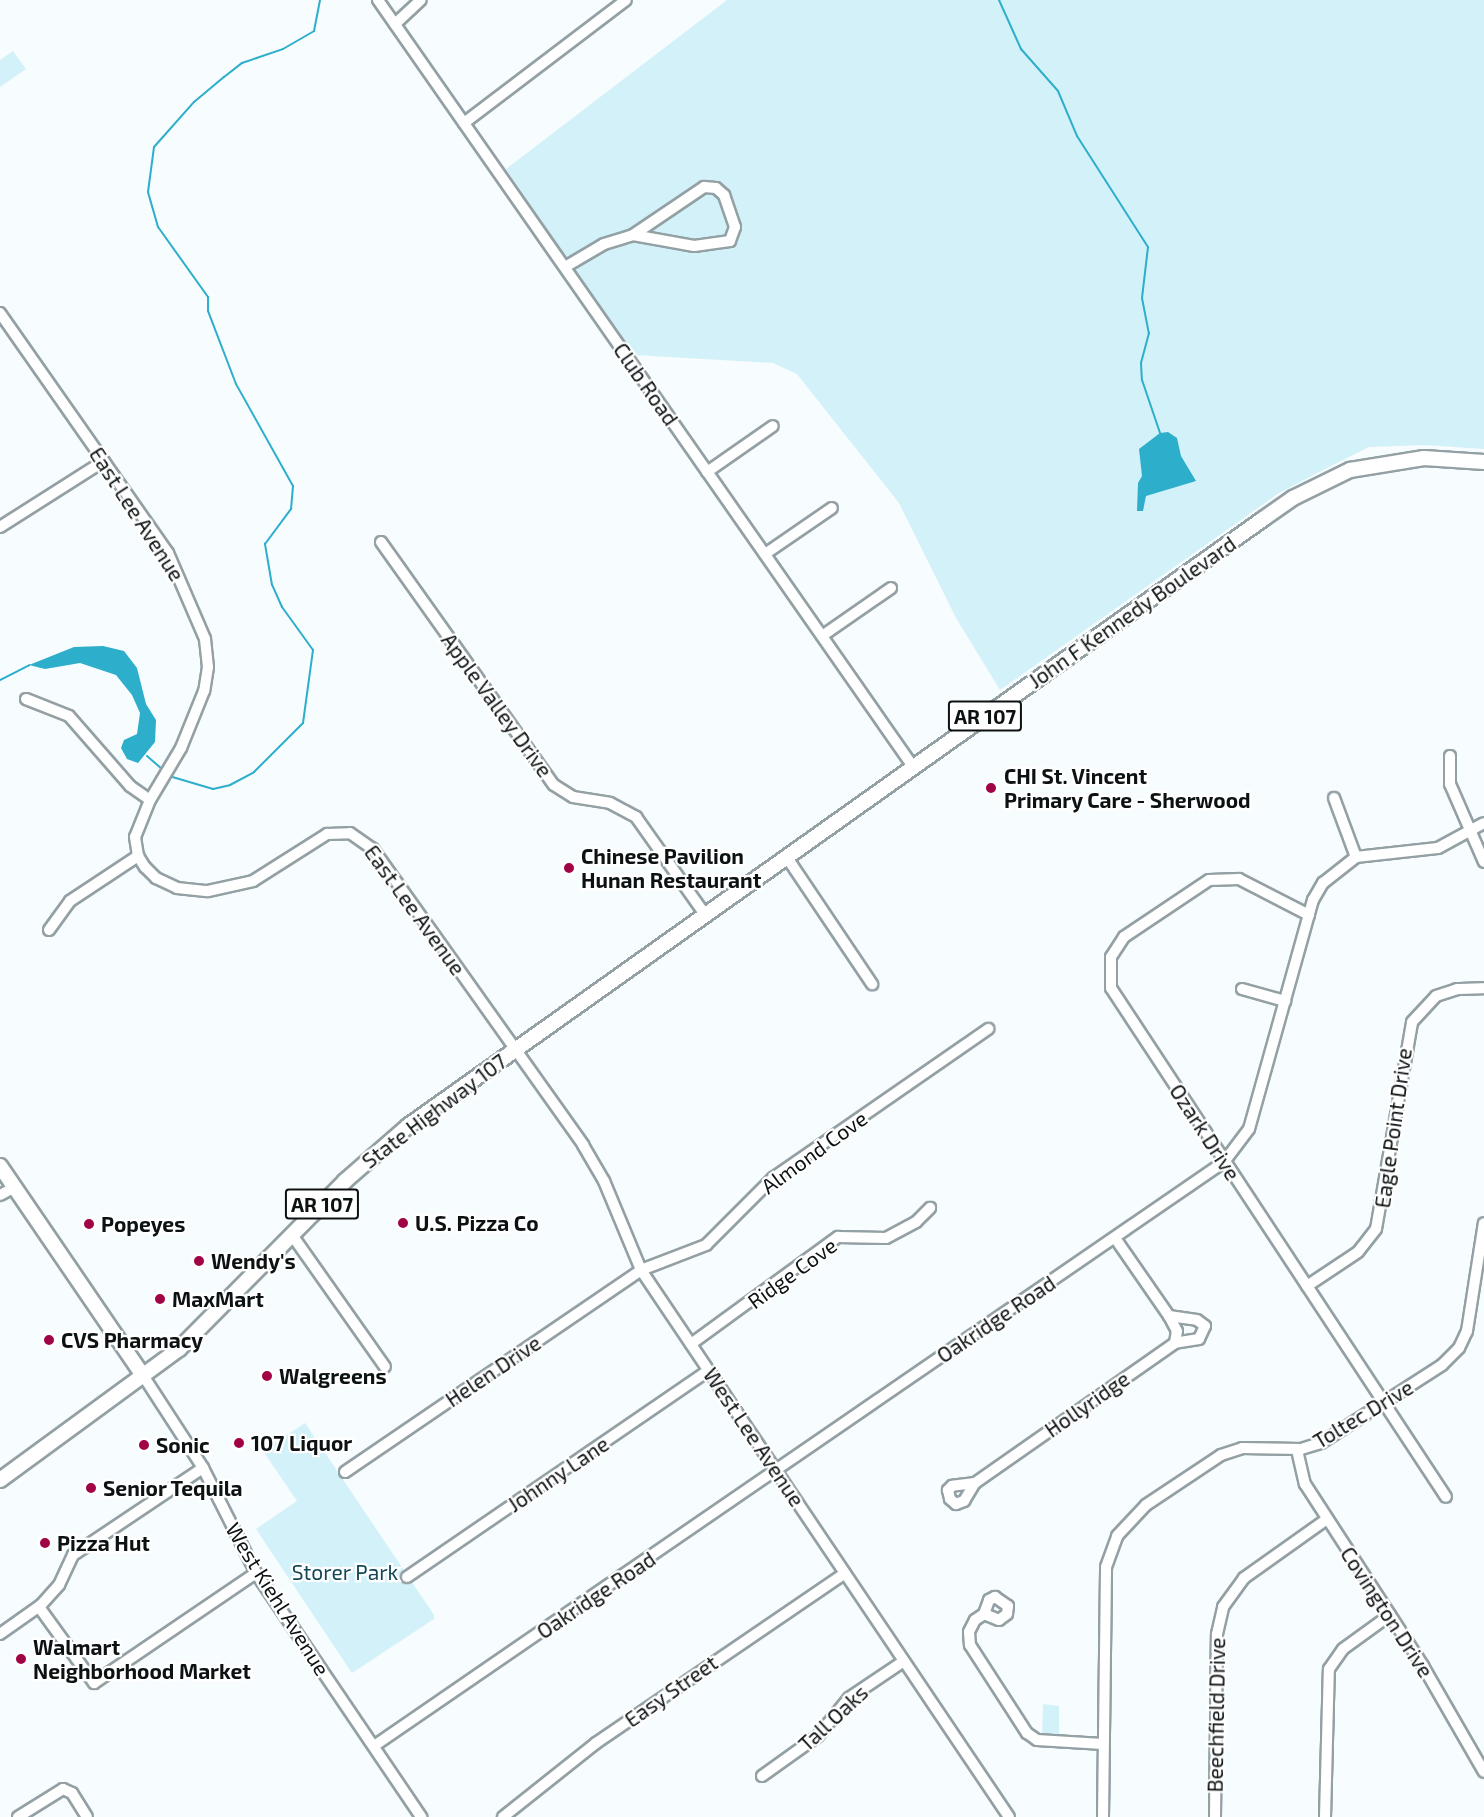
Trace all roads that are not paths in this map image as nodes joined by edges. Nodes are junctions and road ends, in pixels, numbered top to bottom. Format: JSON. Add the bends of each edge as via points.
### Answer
{"nodes":[{"id":1,"x":378,"y":0,"type":"edge"},
{"id":2,"x":421,"y":0,"type":"edge"},
{"id":3,"x":626,"y":0,"type":"edge"},
{"id":4,"x":395,"y":24,"type":"junction"},
{"id":5,"x":464,"y":123,"type":"junction"},
{"id":6,"x":633,"y":235,"type":"junction"},
{"id":7,"x":565,"y":267,"type":"junction"},
{"id":8,"x":0,"y":313,"type":"edge"},
{"id":9,"x":774,"y":426,"type":"dead end"},
{"id":10,"x":104,"y":461,"type":"junction"},
{"id":11,"x":1484,"y":462,"type":"edge"},
{"id":12,"x":707,"y":472,"type":"junction"},
{"id":13,"x":832,"y":508,"type":"dead end"},
{"id":14,"x":0,"y":527,"type":"edge"},
{"id":15,"x":381,"y":542,"type":"dead end"},
{"id":16,"x":765,"y":554,"type":"junction"},
{"id":17,"x":891,"y":588,"type":"dead end"},
{"id":18,"x":822,"y":636,"type":"junction"},
{"id":19,"x":26,"y":699,"type":"dead end"},
{"id":20,"x":1450,"y":756,"type":"dead end"},
{"id":21,"x":914,"y":768,"type":"junction"},
{"id":22,"x":1334,"y":798,"type":"dead end"},
{"id":23,"x":150,"y":800,"type":"junction"},
{"id":24,"x":1484,"y":823,"type":"edge"},
{"id":25,"x":1468,"y":833,"type":"junction"},
{"id":26,"x":138,"y":856,"type":"junction"},
{"id":27,"x":1356,"y":857,"type":"junction"},
{"id":28,"x":788,"y":859,"type":"junction"},
{"id":29,"x":1484,"y":862,"type":"edge"},
{"id":30,"x":1309,"y":915,"type":"junction"},
{"id":31,"x":706,"y":916,"type":"junction"},
{"id":32,"x":48,"y":930,"type":"dead end"},
{"id":33,"x":872,"y":984,"type":"dead end"},
{"id":34,"x":1484,"y":988,"type":"edge"},
{"id":35,"x":1242,"y":989,"type":"dead end"},
{"id":36,"x":1285,"y":1001,"type":"junction"},
{"id":37,"x":988,"y":1029,"type":"dead end"},
{"id":38,"x":516,"y":1049,"type":"junction"},
{"id":39,"x":1224,"y":1162,"type":"junction"},
{"id":40,"x":0,"y":1166,"type":"edge"},
{"id":41,"x":15,"y":1187,"type":"junction"},
{"id":42,"x":0,"y":1196,"type":"edge"},
{"id":43,"x":930,"y":1208,"type":"dead end"},
{"id":44,"x":1484,"y":1223,"type":"edge"},
{"id":45,"x":292,"y":1235,"type":"junction"},
{"id":46,"x":1115,"y":1238,"type":"junction"},
{"id":47,"x":640,"y":1270,"type":"junction"},
{"id":48,"x":1307,"y":1287,"type":"junction"},
{"id":49,"x":1169,"y":1316,"type":"junction"},
{"id":50,"x":1175,"y":1343,"type":"junction"},
{"id":51,"x":691,"y":1344,"type":"junction"},
{"id":52,"x":385,"y":1367,"type":"dead end"},
{"id":53,"x":708,"y":1371,"type":"junction"},
{"id":54,"x":144,"y":1377,"type":"junction"},
{"id":55,"x":1384,"y":1404,"type":"junction"},
{"id":56,"x":1297,"y":1450,"type":"junction"},
{"id":57,"x":203,"y":1468,"type":"junction"},
{"id":58,"x":776,"y":1471,"type":"junction"},
{"id":59,"x":345,"y":1472,"type":"dead end"},
{"id":60,"x":0,"y":1480,"type":"edge"},
{"id":61,"x":975,"y":1483,"type":"dead end"},
{"id":62,"x":1446,"y":1497,"type":"dead end"},
{"id":63,"x":1327,"y":1519,"type":"junction"},
{"id":64,"x":256,"y":1573,"type":"junction"},
{"id":65,"x":845,"y":1573,"type":"junction"},
{"id":66,"x":407,"y":1577,"type":"dead end"},
{"id":67,"x":39,"y":1607,"type":"junction"},
{"id":68,"x":984,"y":1614,"type":"dead end"},
{"id":69,"x":1390,"y":1615,"type":"junction"},
{"id":70,"x":0,"y":1634,"type":"edge"},
{"id":71,"x":904,"y":1661,"type":"junction"},
{"id":72,"x":1103,"y":1744,"type":"junction"},
{"id":73,"x":374,"y":1746,"type":"junction"},
{"id":74,"x":1484,"y":1772,"type":"edge"},
{"id":75,"x":762,"y":1776,"type":"dead end"},
{"id":76,"x":18,"y":1817,"type":"edge"},
{"id":77,"x":87,"y":1817,"type":"edge"},
{"id":78,"x":421,"y":1817,"type":"edge"},
{"id":79,"x":503,"y":1817,"type":"edge"},
{"id":80,"x":1009,"y":1817,"type":"edge"},
{"id":81,"x":1103,"y":1817,"type":"edge"},
{"id":82,"x":1215,"y":1817,"type":"edge"},
{"id":83,"x":1325,"y":1817,"type":"edge"}],
"edges":[{"from":1,"to":4,"type":"street","name":"Club Road"},
{"from":2,"to":4,"type":"street"},
{"from":3,"to":5,"type":"street"},
{"from":4,"to":5,"type":"street","name":"Club Road"},
{"from":5,"to":7,"type":"street","name":"Club Road"},
{"from":6,"to":6,"type":"street","via":[[683,246],[717,245],[730,241],[735,227],[724,195],[709,186]]},
{"from":6,"to":7,"type":"street","via":[[604,244]]},
{"from":7,"to":12,"type":"street","name":"Club Road"},
{"from":8,"to":10,"type":"street","name":"East Lee Avenue"},
{"from":9,"to":12,"type":"street"},
{"from":10,"to":14,"type":"street"},
{"from":10,"to":23,"type":"street","name":"East Lee Avenue","via":[[168,553],[205,639],[208,667],[204,690],[172,766]]},
{"from":11,"to":21,"type":"main road","name":"John F Kennedy Boulevard","number":"AR 107","via":[[1424,458],[1387,461],[1350,470],[1321,483],[1263,519]]},
{"from":12,"to":16,"type":"street","name":"Club Road"},
{"from":13,"to":16,"type":"street"},
{"from":15,"to":31,"type":"street","name":"Apple Valley Drive","via":[[554,785],[573,796],[610,803],[636,817]]},
{"from":16,"to":18,"type":"street","name":"Club Road"},
{"from":17,"to":18,"type":"street"},
{"from":18,"to":21,"type":"street","name":"Club Road"},
{"from":19,"to":23,"type":"street","via":[[69,716],[130,786]]},
{"from":20,"to":25,"type":"street","via":[[1450,784]]},
{"from":21,"to":28,"type":"main road","name":"John F Kennedy Boulevard","number":"AR 107"},
{"from":22,"to":27,"type":"street"},
{"from":23,"to":26,"type":"street","name":"East Lee Avenue","via":[[135,837]]},
{"from":24,"to":25,"type":"street"},
{"from":25,"to":27,"type":"street","via":[[1416,853]]},
{"from":25,"to":29,"type":"street"},
{"from":26,"to":32,"type":"street","via":[[70,901]]},
{"from":26,"to":38,"type":"street","name":"East Lee Avenue","via":[[162,881],[185,890],[208,891],[253,881],[327,834],[342,832],[359,837],[373,849]]},
{"from":27,"to":30,"type":"street","name":"Oakridge Road","via":[[1323,883]]},
{"from":28,"to":31,"type":"main road","name":"John F Kennedy Boulevard","number":"AR 107"},
{"from":28,"to":33,"type":"street"},
{"from":30,"to":36,"type":"street","name":"Oakridge Road"},
{"from":30,"to":39,"type":"street","name":"Ozark Drive","via":[[1243,881],[1218,878],[1202,883],[1124,937],[1111,957],[1109,970],[1115,996]]},
{"from":31,"to":38,"type":"main road","name":"John F Kennedy Boulevard","number":"AR 107"},
{"from":34,"to":48,"type":"street","name":"Eagle Point Drive","via":[[1457,989],[1436,996],[1412,1022],[1376,1229],[1358,1252]]},
{"from":35,"to":36,"type":"street"},
{"from":36,"to":39,"type":"street","name":"Oakridge Road","via":[[1249,1130]]},
{"from":37,"to":47,"type":"street","name":"Almond Cove","via":[[773,1178],[706,1245]]},
{"from":38,"to":45,"type":"main road","name":"State Highway 107","number":"AR 107","via":[[384,1145]]},
{"from":38,"to":47,"type":"street","name":"West Lee Avenue","via":[[596,1165]]},
{"from":39,"to":46,"type":"street","name":"Oakridge Road"},
{"from":39,"to":48,"type":"street","name":"Ozark Drive"},
{"from":40,"to":41,"type":"main road"},
{"from":41,"to":42,"type":"street"},
{"from":41,"to":54,"type":"main road"},
{"from":43,"to":51,"type":"street","name":"Ridge Cove","via":[[916,1222],[886,1238],[838,1237]]},
{"from":44,"to":55,"type":"street","name":"Toltec Drive","via":[[1464,1339],[1442,1365]]},
{"from":45,"to":52,"type":"street"},
{"from":45,"to":54,"type":"main road","name":"State Highway 107","number":"AR 107","via":[[180,1349]]},
{"from":46,"to":49,"type":"street"},
{"from":46,"to":58,"type":"street","name":"Oakridge Road"},
{"from":47,"to":51,"type":"street","name":"West Lee Avenue"},
{"from":47,"to":59,"type":"street","name":"Helen Drive"},
{"from":48,"to":55,"type":"street","name":"Ozark Drive"},
{"from":49,"to":50,"type":"street","via":[[1177,1331]]},
{"from":49,"to":50,"type":"street","via":[[1197,1320],[1206,1326],[1202,1338]]},
{"from":50,"to":61,"type":"street","name":"Hollyridge"},
{"from":51,"to":53,"type":"street","name":"West Lee Avenue"},
{"from":53,"to":58,"type":"street","name":"West Lee Avenue"},
{"from":53,"to":66,"type":"street","name":"Johnny Lane"},
{"from":54,"to":57,"type":"street","name":"West Kiehl Avenue"},
{"from":54,"to":60,"type":"main road","name":"State Highway 107","number":"AR 107"},
{"from":55,"to":56,"type":"street","name":"Toltec Drive","via":[[1331,1438]]},
{"from":55,"to":62,"type":"street","name":"Ozark Drive"},
{"from":56,"to":63,"type":"street","name":"Covington Drive","via":[[1305,1484]]},
{"from":56,"to":72,"type":"street","name":"Toltec Drive","via":[[1249,1447],[1221,1455],[1146,1505],[1117,1536],[1107,1568]]},
{"from":57,"to":64,"type":"street","name":"West Kiehl Avenue"},
{"from":57,"to":67,"type":"street","via":[[73,1555],[59,1585]]},
{"from":58,"to":65,"type":"street","name":"West Lee Avenue"},
{"from":58,"to":73,"type":"street","name":"Oakridge Road"},
{"from":63,"to":69,"type":"street","name":"Covington Drive"},
{"from":63,"to":82,"type":"street","name":"Beechfield Drive","via":[[1244,1578],[1223,1607],[1216,1634]]},
{"from":64,"to":67,"type":"street","via":[[94,1683]]},
{"from":64,"to":73,"type":"street","name":"West Kiehl Avenue"},
{"from":65,"to":71,"type":"street","name":"West Lee Avenue"},
{"from":65,"to":79,"type":"street","name":"Easy Street","via":[[596,1743]]},
{"from":67,"to":70,"type":"street"},
{"from":68,"to":72,"type":"street","via":[[971,1626],[970,1645],[1027,1733],[1037,1740]]},
{"from":69,"to":74,"type":"street","name":"Covington Drive"},
{"from":69,"to":83,"type":"street","via":[[1342,1649],[1329,1669]]},
{"from":71,"to":75,"type":"street","name":"Tall Oaks","via":[[849,1698],[818,1736]]},
{"from":71,"to":80,"type":"street","name":"West Lee Avenue"},
{"from":72,"to":81,"type":"street","name":"Toltec Drive"},
{"from":73,"to":78,"type":"street","name":"West Kiehl Avenue"},
{"from":76,"to":77,"type":"street","via":[[63,1789],[72,1793]]}]}
